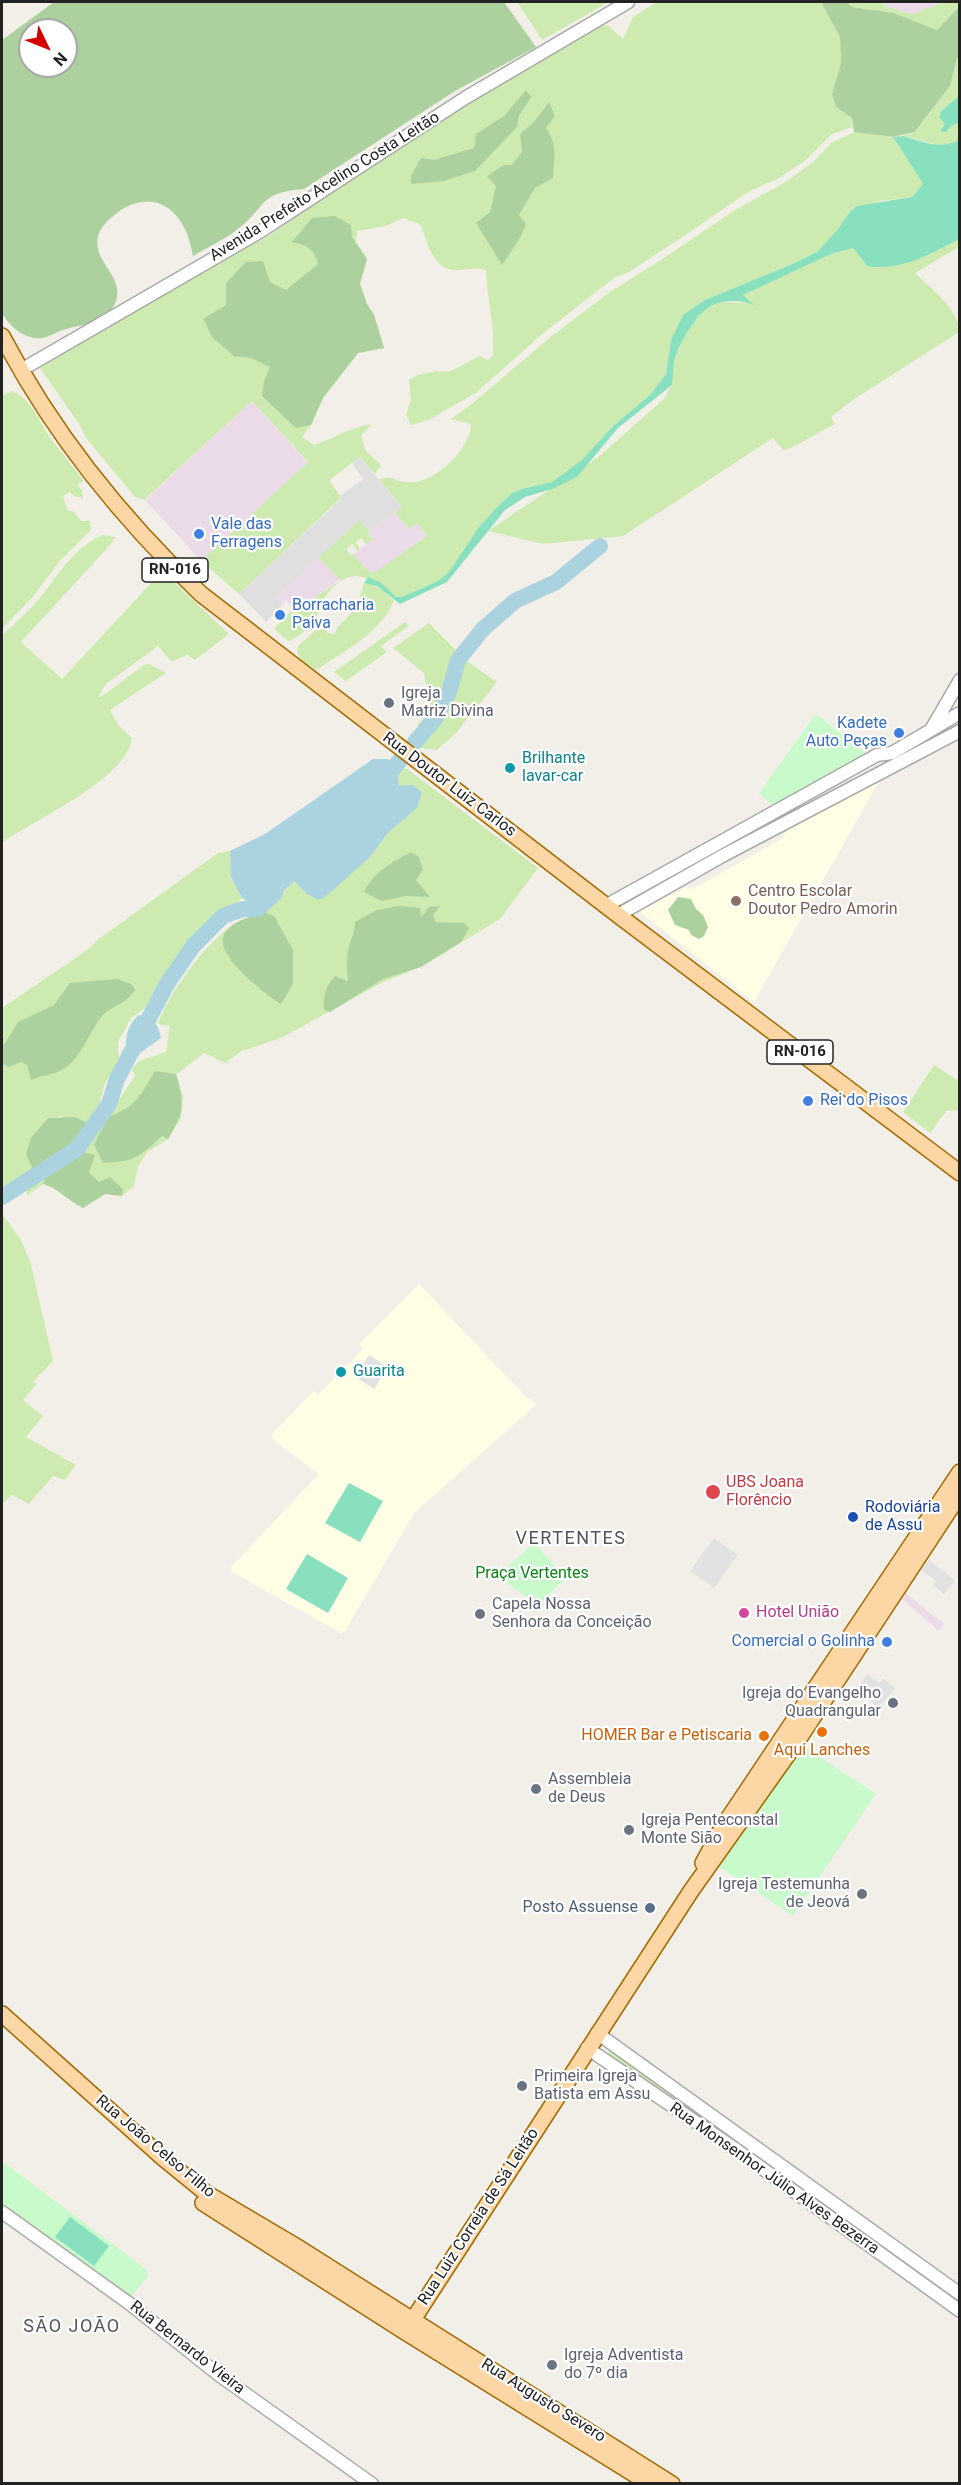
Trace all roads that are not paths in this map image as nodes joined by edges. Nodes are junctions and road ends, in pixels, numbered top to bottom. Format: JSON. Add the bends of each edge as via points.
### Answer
{"nodes":[{"id":1,"x":628,"y":2,"type":"edge"},
{"id":2,"x":2,"y":336,"type":"edge"},
{"id":3,"x":21,"y":370,"type":"junction"},
{"id":4,"x":960,"y":680,"type":"edge"},
{"id":5,"x":960,"y":713,"type":"edge"},
{"id":6,"x":932,"y":728,"type":"junction"},
{"id":7,"x":960,"y":731,"type":"edge"},
{"id":8,"x":613,"y":910,"type":"junction"},
{"id":9,"x":960,"y":1173,"type":"edge"},
{"id":10,"x":960,"y":1472,"type":"edge"},
{"id":11,"x":960,"y":1494,"type":"edge"},
{"id":12,"x":691,"y":1891,"type":"junction"},
{"id":13,"x":2,"y":2014,"type":"edge"},
{"id":14,"x":2,"y":2027,"type":"edge"},
{"id":15,"x":597,"y":2033,"type":"junction"},
{"id":16,"x":587,"y":2048,"type":"junction"},
{"id":17,"x":2,"y":2212,"type":"edge"},
{"id":18,"x":960,"y":2294,"type":"edge"},
{"id":19,"x":960,"y":2310,"type":"edge"},
{"id":20,"x":409,"y":2326,"type":"junction"},
{"id":21,"x":372,"y":2484,"type":"edge"},
{"id":22,"x":650,"y":2484,"type":"edge"},
{"id":23,"x":672,"y":2484,"type":"edge"}],
"edges":[{"from":1,"to":3,"type":"street","name":"Avenida Prefeito Acelino Costa Leitão","via":[[465,98],[261,231]]},
{"from":2,"to":3,"type":"main road","name":"Rua Doutor Luiz Carlos","number":"RN-016"},
{"from":3,"to":8,"type":"main road","name":"Rua Doutor Luiz Carlos","number":"RN-016","via":[[90,475],[201,594]]},
{"from":4,"to":6,"type":"street"},
{"from":5,"to":6,"type":"street"},
{"from":6,"to":8,"type":"street","via":[[892,753],[877,755]]},
{"from":7,"to":8,"type":"street"},
{"from":8,"to":9,"type":"main road","name":"Rua Doutor Luiz Carlos","number":"RN-016"},
{"from":10,"to":12,"type":"main road","name":"Rua Luiz Correia de Sá Leitão","via":[[722,1828]]},
{"from":11,"to":12,"type":"main road","name":"Rua Luiz Correia de Sá Leitão","via":[[796,1743]]},
{"from":12,"to":15,"type":"main road","name":"Rua Luiz Correia de Sá Leitão"},
{"from":13,"to":20,"type":"main road","name":"Rua João Celso Filho","via":[[206,2193],[299,2248]]},
{"from":14,"to":20,"type":"main road","name":"Rua João Celso Filho","via":[[203,2203]]},
{"from":15,"to":16,"type":"main road","name":"Rua Luiz Correia de Sá Leitão"},
{"from":15,"to":18,"type":"street","name":"Rua Monsenhor Júlio Alves Bezerra"},
{"from":16,"to":19,"type":"street","name":"Rua Monsenhor Júlio Alves Bezerra"},
{"from":16,"to":20,"type":"main road","name":"Rua Luiz Correia de Sá Leitão"},
{"from":17,"to":21,"type":"street","name":"Rua Bernardo Vieira"},
{"from":20,"to":22,"type":"main road","name":"Rua Augusto Severo"},
{"from":20,"to":23,"type":"main road","name":"Rua Augusto Severo"}]}
